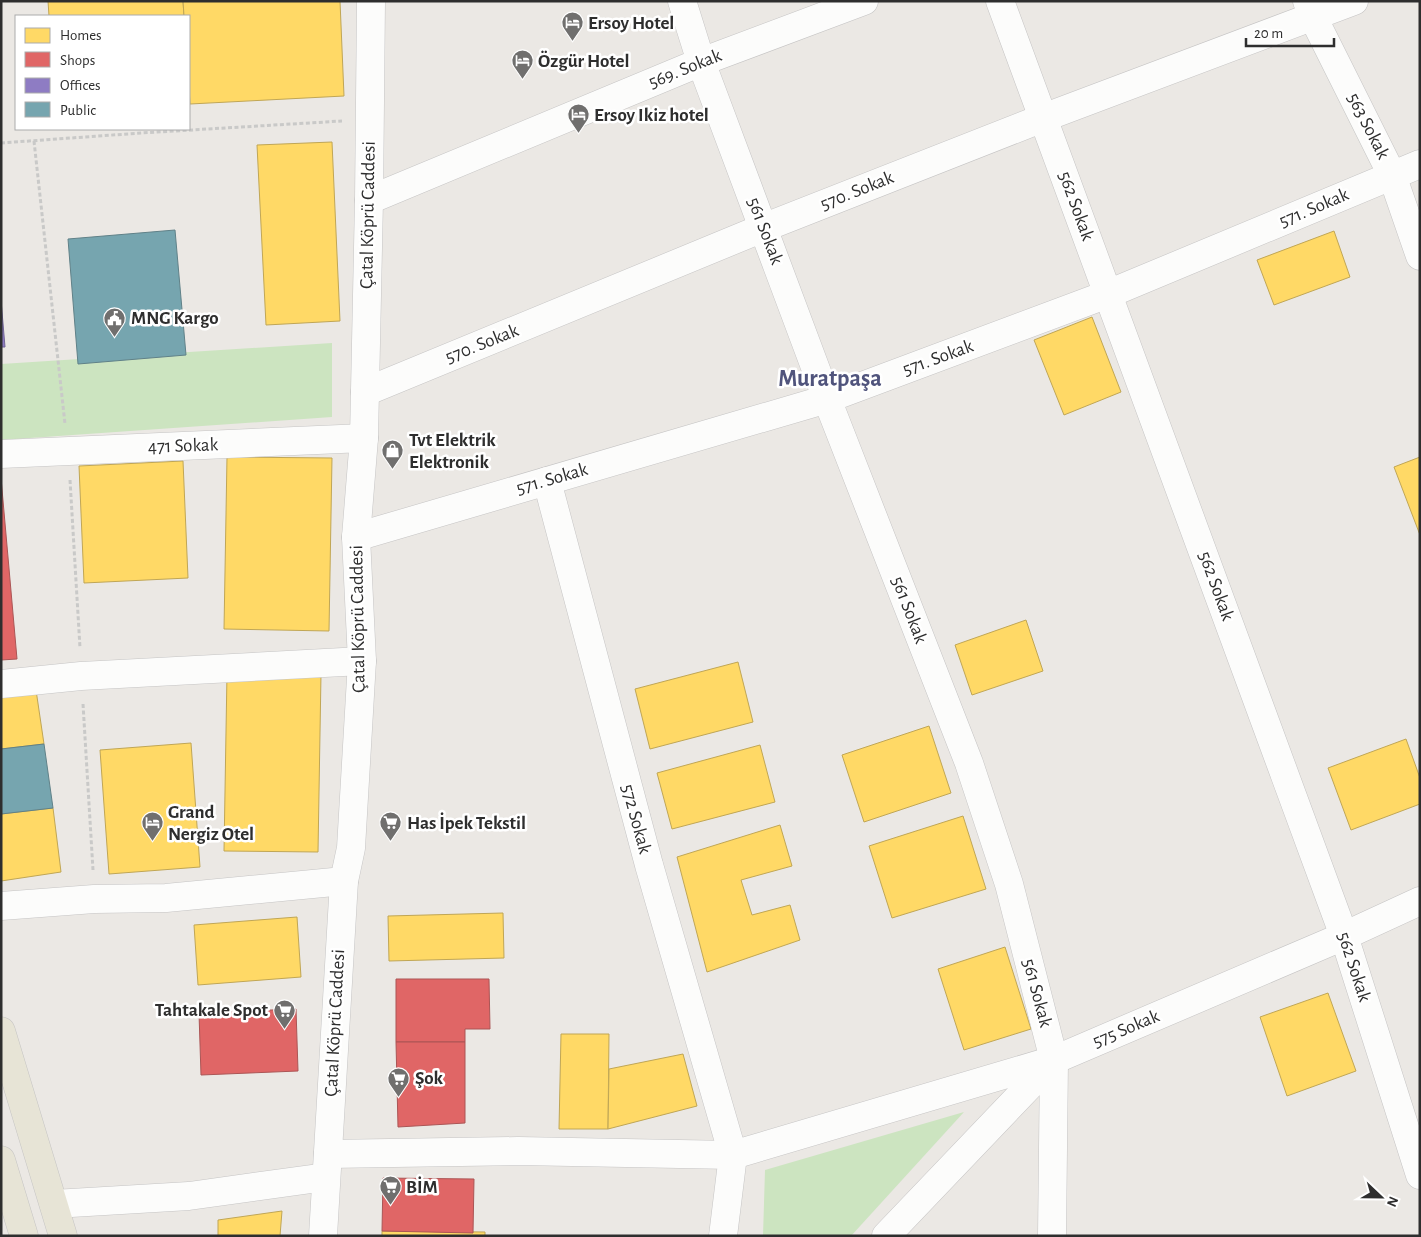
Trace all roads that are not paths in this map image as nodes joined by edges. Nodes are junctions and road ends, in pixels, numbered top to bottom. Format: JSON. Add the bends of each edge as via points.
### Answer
{"nodes":[{"id":1,"x":371,"y":1,"type":"edge"},
{"id":2,"x":682,"y":1,"type":"edge"},
{"id":3,"x":864,"y":1,"type":"edge"},
{"id":4,"x":1000,"y":1,"type":"edge"},
{"id":5,"x":1354,"y":1,"type":"edge"},
{"id":6,"x":1310,"y":9,"type":"edge"},
{"id":7,"x":701,"y":62,"type":"junction"},
{"id":8,"x":1043,"y":118,"type":"junction"},
{"id":9,"x":1420,"y":164,"type":"edge"},
{"id":10,"x":1392,"y":175,"type":"junction"},
{"id":11,"x":369,"y":200,"type":"junction"},
{"id":12,"x":763,"y":228,"type":"junction"},
{"id":13,"x":1420,"y":256,"type":"edge"},
{"id":14,"x":1108,"y":294,"type":"junction"},
{"id":15,"x":365,"y":392,"type":"junction"},
{"id":16,"x":827,"y":399,"type":"junction"},
{"id":17,"x":364,"y":438,"type":"junction"},
{"id":18,"x":1,"y":454,"type":"edge"},
{"id":19,"x":547,"y":480,"type":"junction"},
{"id":20,"x":356,"y":537,"type":"junction"},
{"id":21,"x":362,"y":661,"type":"junction"},
{"id":22,"x":1,"y":684,"type":"edge"},
{"id":23,"x":344,"y":881,"type":"junction"},
{"id":24,"x":1420,"y":901,"type":"edge"},
{"id":25,"x":1,"y":906,"type":"edge"},
{"id":26,"x":1344,"y":936,"type":"junction"},
{"id":27,"x":1,"y":1031,"type":"edge"},
{"id":28,"x":1054,"y":1060,"type":"junction"},
{"id":29,"x":733,"y":1155,"type":"junction"},
{"id":30,"x":1,"y":1160,"type":"edge"},
{"id":31,"x":327,"y":1165,"type":"junction"},
{"id":32,"x":1420,"y":1175,"type":"edge"},
{"id":33,"x":54,"y":1204,"type":"junction"},
{"id":34,"x":24,"y":1236,"type":"edge"},
{"id":35,"x":63,"y":1236,"type":"edge"},
{"id":36,"x":323,"y":1236,"type":"edge"},
{"id":37,"x":724,"y":1236,"type":"edge"},
{"id":38,"x":886,"y":1236,"type":"edge"},
{"id":39,"x":1052,"y":1236,"type":"edge"}],
"edges":[{"from":1,"to":11,"type":"street","name":"Çatal Köprü Caddesi"},
{"from":2,"to":7,"type":"street","name":"561 Sokak"},
{"from":3,"to":7,"type":"street","name":"569. Sokak"},
{"from":4,"to":8,"type":"street","name":"562 Sokak"},
{"from":5,"to":6,"type":"street","name":"570. Sokak"},
{"from":6,"to":8,"type":"street","name":"570. Sokak"},
{"from":6,"to":10,"type":"street","name":"563 Sokak"},
{"from":7,"to":11,"type":"street","name":"569. Sokak"},
{"from":7,"to":12,"type":"street","name":"561 Sokak"},
{"from":8,"to":12,"type":"street","name":"570. Sokak"},
{"from":8,"to":14,"type":"street","name":"562 Sokak"},
{"from":9,"to":10,"type":"street","name":"571. Sokak"},
{"from":10,"to":13,"type":"street","name":"563 Sokak"},
{"from":10,"to":14,"type":"street","name":"571. Sokak"},
{"from":11,"to":15,"type":"street","name":"Çatal Köprü Caddesi"},
{"from":12,"to":15,"type":"street","name":"570. Sokak"},
{"from":12,"to":16,"type":"street","name":"561 Sokak"},
{"from":14,"to":16,"type":"street","name":"571. Sokak"},
{"from":14,"to":26,"type":"street","name":"562 Sokak"},
{"from":15,"to":17,"type":"street","name":"Çatal Köprü Caddesi"},
{"from":16,"to":19,"type":"street","name":"571. Sokak"},
{"from":16,"to":28,"type":"street","name":"561 Sokak","via":[[969,763],[1009,884]]},
{"from":17,"to":18,"type":"street","name":"471 Sokak"},
{"from":17,"to":20,"type":"street","name":"Çatal Köprü Caddesi"},
{"from":19,"to":20,"type":"street","name":"571. Sokak"},
{"from":19,"to":29,"type":"street","name":"572 Sokak","via":[[646,855]]},
{"from":20,"to":21,"type":"street","name":"Çatal Köprü Caddesi"},
{"from":21,"to":22,"type":"street","via":[[81,676]]},
{"from":21,"to":23,"type":"street","name":"Çatal Köprü Caddesi","via":[[350,848]]},
{"from":23,"to":25,"type":"street","via":[[166,898]]},
{"from":23,"to":31,"type":"street","name":"Çatal Köprü Caddesi"},
{"from":24,"to":26,"type":"street","name":"575 Sokak"},
{"from":26,"to":28,"type":"street","name":"575 Sokak"},
{"from":26,"to":32,"type":"street","name":"562 Sokak"},
{"from":27,"to":33,"type":"main road"},
{"from":28,"to":29,"type":"street"},
{"from":28,"to":38,"type":"street","name":"575 Sokak"},
{"from":28,"to":39,"type":"street","name":"561 Sokak"},
{"from":29,"to":31,"type":"street","via":[[518,1151]]},
{"from":29,"to":37,"type":"street"},
{"from":30,"to":34,"type":"main road"},
{"from":31,"to":33,"type":"street","via":[[189,1196]]},
{"from":31,"to":36,"type":"street","name":"Çatal Köprü Caddesi"},
{"from":33,"to":35,"type":"main road"}]}
